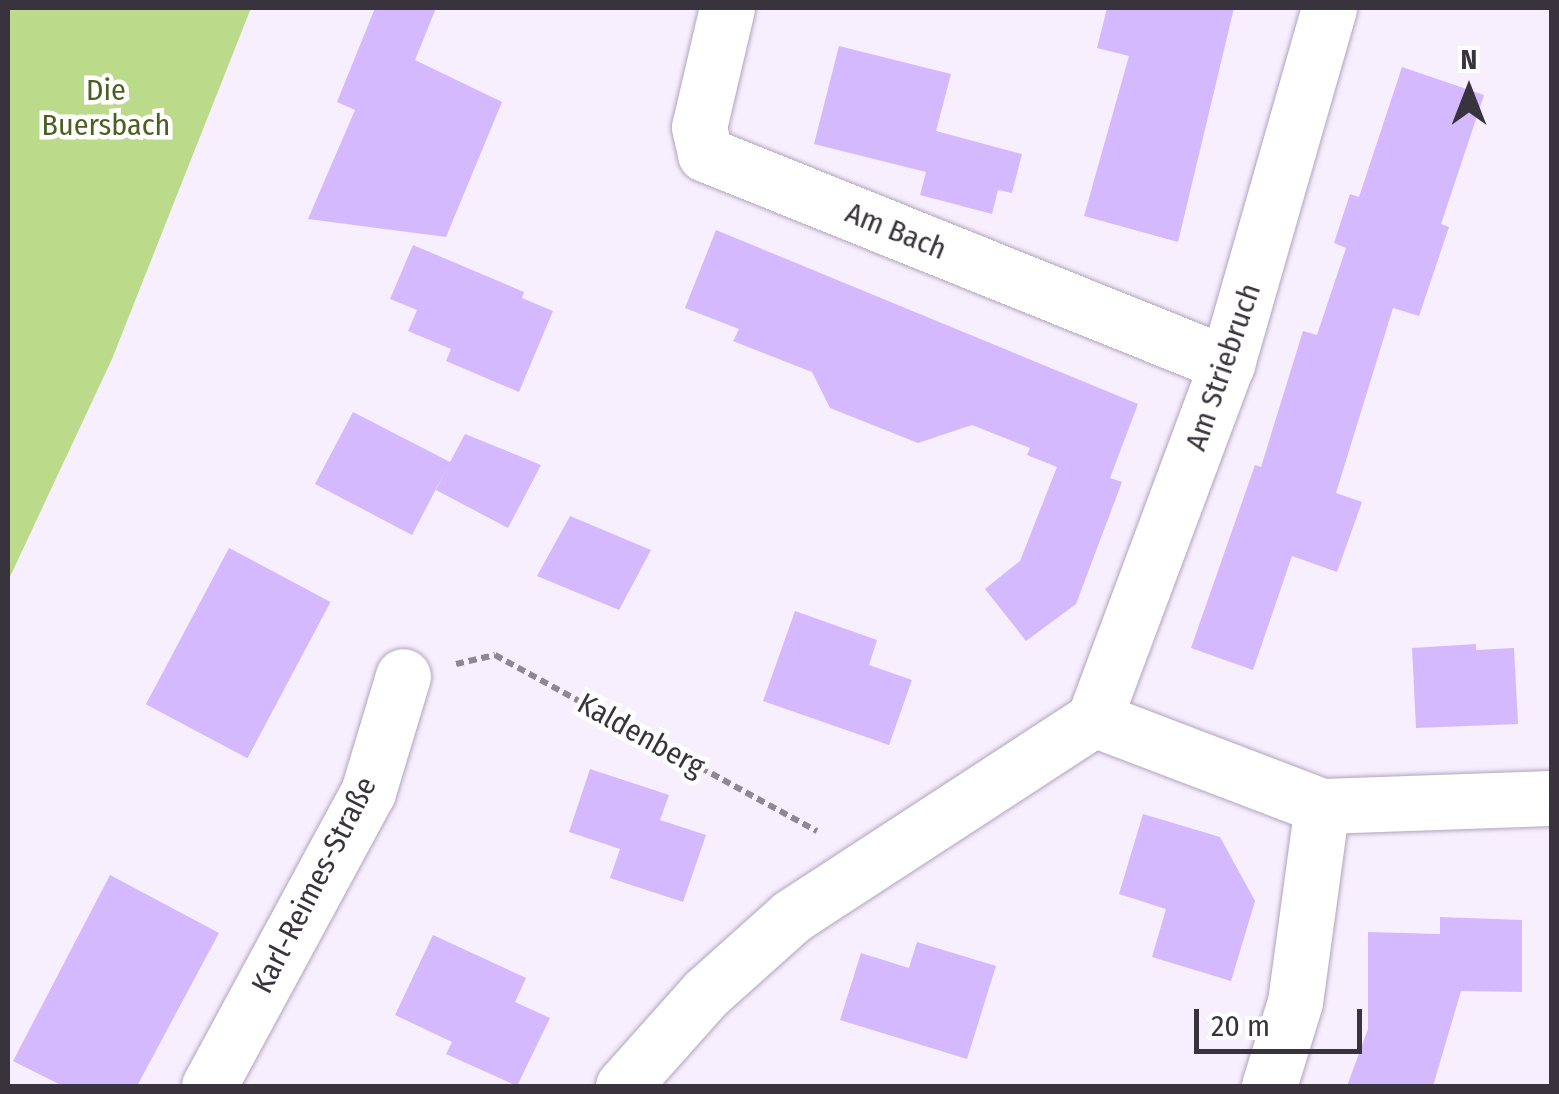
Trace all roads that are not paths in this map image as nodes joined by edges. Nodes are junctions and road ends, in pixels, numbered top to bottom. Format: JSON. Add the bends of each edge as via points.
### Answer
{"nodes":[{"id":1,"x":726,"y":8,"type":"edge"},
{"id":2,"x":1329,"y":8,"type":"edge"},
{"id":3,"x":1227,"y":364,"type":"junction"},
{"id":4,"x":403,"y":676,"type":"road end"},
{"id":5,"x":1094,"y":719,"type":"junction"},
{"id":6,"x":1552,"y":798,"type":"edge"},
{"id":7,"x":1322,"y":806,"type":"junction"},
{"id":8,"x":209,"y":1086,"type":"edge"},
{"id":9,"x":623,"y":1086,"type":"edge"},
{"id":10,"x":1269,"y":1086,"type":"edge"}],
"edges":[{"from":1,"to":3,"type":"street","name":"Am Bach","via":[[699,127],[705,154]]},
{"from":2,"to":3,"type":"street","name":"Am Striebruch"},
{"from":3,"to":5,"type":"street","name":"Am Striebruch"},
{"from":4,"to":8,"type":"street","name":"Karl-Reimes-Straße","via":[[368,792]]},
{"from":5,"to":7,"type":"street"},
{"from":5,"to":9,"type":"street","via":[[792,916],[706,993]]},
{"from":6,"to":7,"type":"street"},
{"from":7,"to":10,"type":"street","via":[[1295,1002]]}]}
